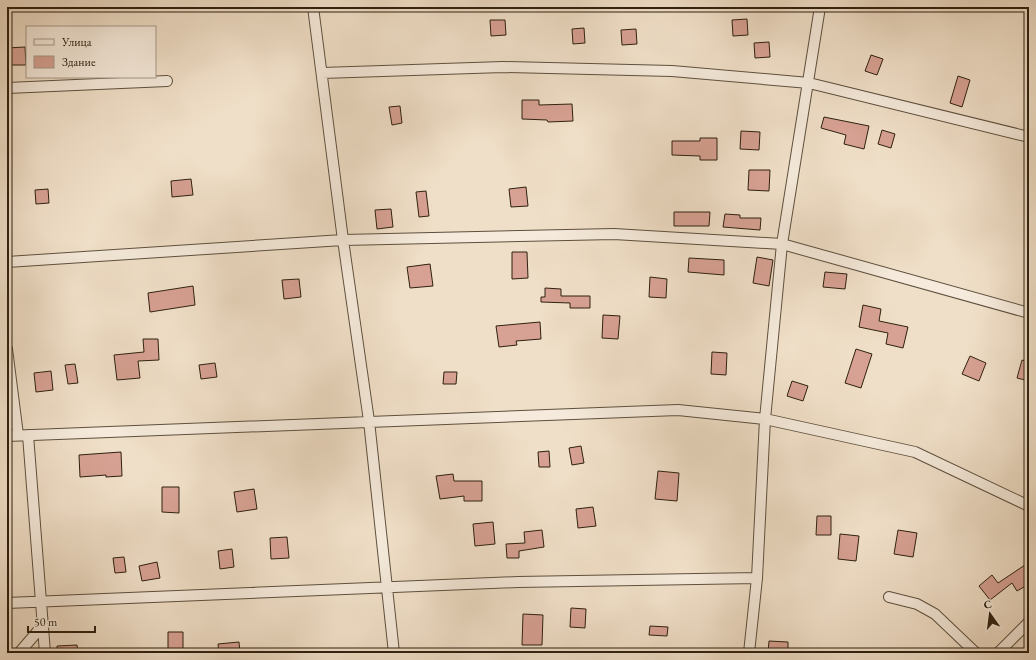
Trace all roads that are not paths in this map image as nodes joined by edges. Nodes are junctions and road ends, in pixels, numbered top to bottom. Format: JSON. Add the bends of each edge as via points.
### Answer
{"nodes":[{"id":1,"x":313,"y":7,"type":"edge"},
{"id":2,"x":820,"y":7,"type":"edge"},
{"id":3,"x":322,"y":72,"type":"junction"},
{"id":4,"x":167,"y":81,"type":"dead end"},
{"id":5,"x":809,"y":83,"type":"junction"},
{"id":6,"x":7,"y":88,"type":"edge"},
{"id":7,"x":1029,"y":137,"type":"edge"},
{"id":8,"x":343,"y":240,"type":"junction"},
{"id":9,"x":782,"y":244,"type":"junction"},
{"id":10,"x":7,"y":262,"type":"edge"},
{"id":11,"x":1029,"y":313,"type":"edge"},
{"id":12,"x":7,"y":349,"type":"edge"},
{"id":13,"x":765,"y":419,"type":"junction"},
{"id":14,"x":369,"y":420,"type":"junction"},
{"id":15,"x":23,"y":435,"type":"junction"},
{"id":16,"x":7,"y":436,"type":"edge"},
{"id":17,"x":1029,"y":506,"type":"edge"},
{"id":18,"x":757,"y":578,"type":"junction"},
{"id":19,"x":386,"y":587,"type":"junction"},
{"id":20,"x":889,"y":597,"type":"dead end"},
{"id":21,"x":41,"y":601,"type":"junction"},
{"id":22,"x":7,"y":603,"type":"edge"},
{"id":23,"x":1029,"y":622,"type":"edge"},
{"id":24,"x":42,"y":625,"type":"junction"},
{"id":25,"x":19,"y":653,"type":"edge"},
{"id":26,"x":45,"y":653,"type":"edge"},
{"id":27,"x":394,"y":653,"type":"edge"},
{"id":28,"x":749,"y":653,"type":"edge"},
{"id":29,"x":976,"y":653,"type":"edge"},
{"id":30,"x":998,"y":653,"type":"edge"}],
"edges":[{"from":1,"to":3,"type":"street"},
{"from":2,"to":5,"type":"street"},
{"from":3,"to":5,"type":"street","via":[[503,67],[672,71]]},
{"from":3,"to":8,"type":"street"},
{"from":4,"to":6,"type":"street"},
{"from":5,"to":7,"type":"street"},
{"from":5,"to":9,"type":"street"},
{"from":8,"to":9,"type":"street","via":[[614,234]]},
{"from":8,"to":10,"type":"street"},
{"from":8,"to":14,"type":"street"},
{"from":9,"to":11,"type":"street"},
{"from":9,"to":13,"type":"street"},
{"from":12,"to":15,"type":"street"},
{"from":13,"to":14,"type":"street","via":[[678,410]]},
{"from":13,"to":17,"type":"street","via":[[915,452]]},
{"from":13,"to":18,"type":"street"},
{"from":14,"to":15,"type":"street"},
{"from":14,"to":19,"type":"street"},
{"from":15,"to":16,"type":"street"},
{"from":15,"to":21,"type":"street"},
{"from":18,"to":19,"type":"street"},
{"from":18,"to":28,"type":"street"},
{"from":19,"to":21,"type":"street"},
{"from":19,"to":27,"type":"street"},
{"from":20,"to":29,"type":"street","via":[[917,604],[935,614]]},
{"from":21,"to":22,"type":"street"},
{"from":21,"to":24,"type":"street"},
{"from":23,"to":30,"type":"street"},
{"from":24,"to":25,"type":"street"},
{"from":24,"to":26,"type":"street"}]}
